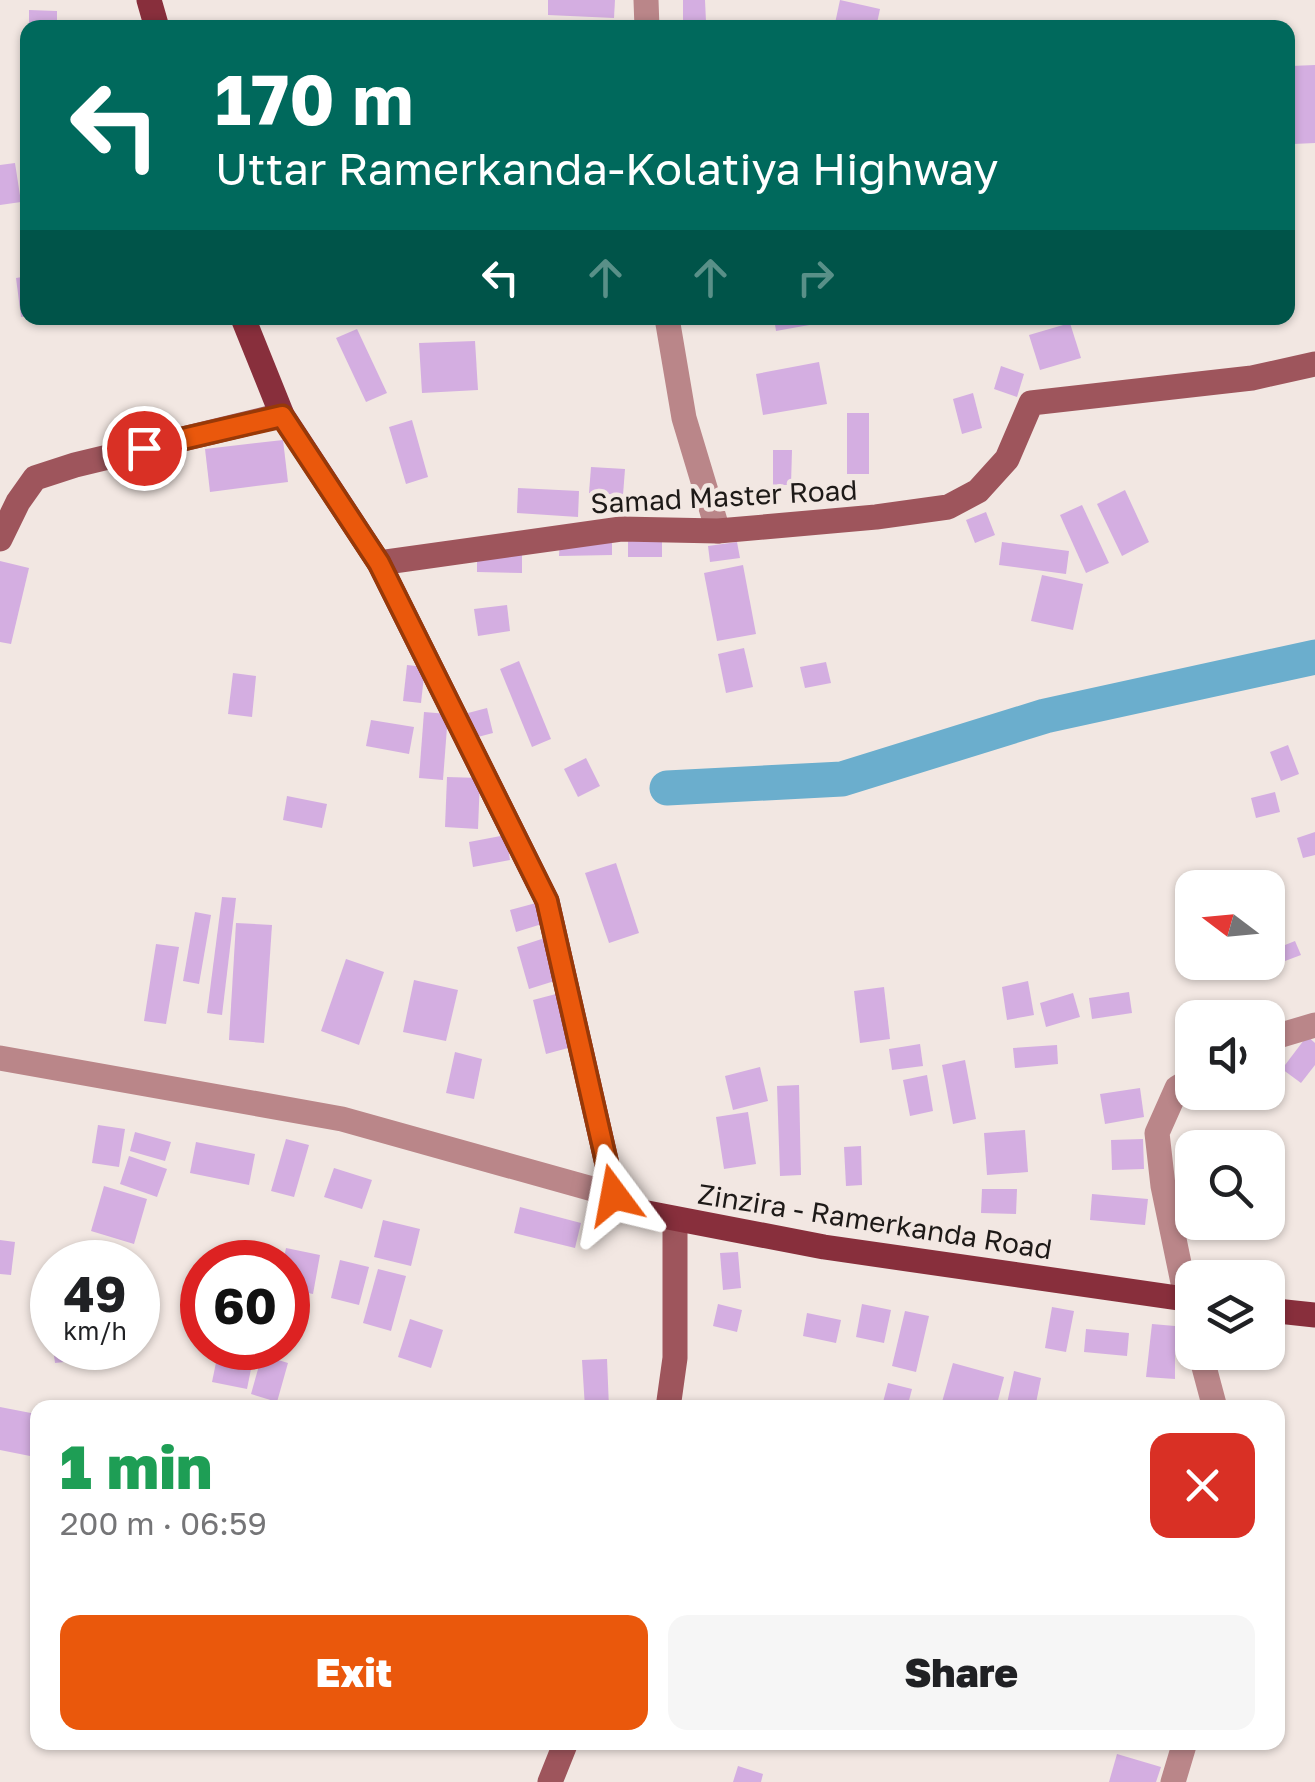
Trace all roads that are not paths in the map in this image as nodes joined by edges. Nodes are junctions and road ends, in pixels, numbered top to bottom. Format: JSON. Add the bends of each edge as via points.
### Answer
{"nodes":[{"id":1,"x":246,"y":325,"type":"edge"},
{"id":2,"x":667,"y":325,"type":"edge"},
{"id":3,"x":1315,"y":364,"type":"edge"},
{"id":4,"x":282,"y":416,"type":"junction"},
{"id":5,"x":718,"y":531,"type":"junction"},
{"id":6,"x":0,"y":538,"type":"edge"},
{"id":7,"x":379,"y":563,"type":"junction"},
{"id":8,"x":1315,"y":1025,"type":"edge"},
{"id":9,"x":1285,"y":1035,"type":"edge"},
{"id":10,"x":0,"y":1058,"type":"edge"},
{"id":11,"x":1175,"y":1095,"type":"edge"},
{"id":12,"x":614,"y":1195,"type":"junction"},
{"id":13,"x":675,"y":1219,"type":"junction"},
{"id":14,"x":1180,"y":1260,"type":"edge"},
{"id":15,"x":1175,"y":1298,"type":"edge"},
{"id":16,"x":1285,"y":1312,"type":"edge"},
{"id":17,"x":1315,"y":1315,"type":"edge"},
{"id":18,"x":1205,"y":1370,"type":"edge"},
{"id":19,"x":669,"y":1400,"type":"edge"},
{"id":20,"x":1213,"y":1400,"type":"edge"},
{"id":21,"x":563,"y":1750,"type":"edge"},
{"id":22,"x":1184,"y":1750,"type":"edge"},
{"id":23,"x":550,"y":1782,"type":"edge"},
{"id":24,"x":1174,"y":1782,"type":"edge"}],
"edges":[{"from":1,"to":4,"type":"main road"},
{"from":2,"to":5,"type":"street","via":[[684,418]]},
{"from":3,"to":5,"type":"street","name":"Samad Master Road","via":[[1252,378],[1031,403],[1008,459],[978,491],[948,507]]},
{"from":4,"to":6,"type":"street","via":[[35,478]]},
{"from":4,"to":7,"type":"main road"},
{"from":5,"to":7,"type":"street","name":"Samad Master Road","via":[[621,529]]},
{"from":7,"to":12,"type":"main road","via":[[547,901]]},
{"from":8,"to":9,"type":"street"},
{"from":10,"to":12,"type":"street","via":[[342,1119]]},
{"from":11,"to":14,"type":"street","via":[[1158,1133]]},
{"from":12,"to":13,"type":"main road","name":"Zinzira - Ramerkanda Road","via":[[636,1211]]},
{"from":13,"to":15,"type":"main road","name":"Zinzira - Ramerkanda Road"},
{"from":13,"to":19,"type":"street"},
{"from":16,"to":17,"type":"main road"},
{"from":18,"to":20,"type":"street"},
{"from":21,"to":23,"type":"street"},
{"from":22,"to":24,"type":"street"}]}
